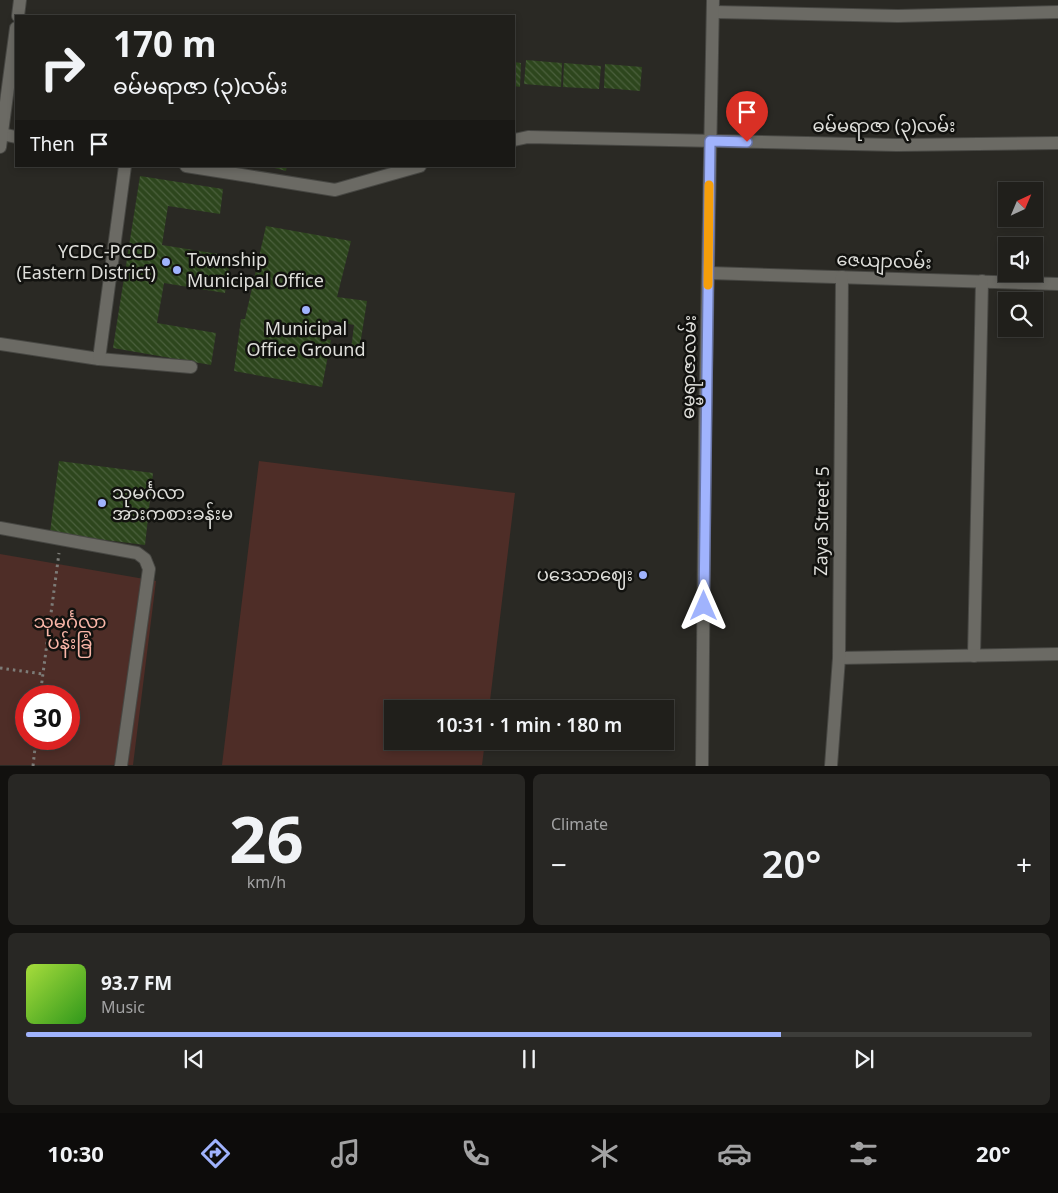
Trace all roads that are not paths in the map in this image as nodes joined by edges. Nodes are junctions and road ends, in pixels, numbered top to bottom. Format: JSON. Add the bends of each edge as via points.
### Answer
{"nodes":[{"id":1,"x":20,"y":0,"type":"edge"},
{"id":2,"x":713,"y":6,"type":"edge"},
{"id":3,"x":1058,"y":12,"type":"edge"},
{"id":4,"x":18,"y":15,"type":"edge"},
{"id":5,"x":15,"y":36,"type":"edge"},
{"id":6,"x":2,"y":134,"type":"junction"},
{"id":7,"x":15,"y":137,"type":"edge"},
{"id":8,"x":515,"y":140,"type":"edge"},
{"id":9,"x":710,"y":141,"type":"junction"},
{"id":10,"x":1058,"y":143,"type":"edge"},
{"id":11,"x":0,"y":147,"type":"edge"},
{"id":12,"x":125,"y":167,"type":"edge"},
{"id":13,"x":192,"y":167,"type":"edge"},
{"id":14,"x":416,"y":167,"type":"edge"},
{"id":15,"x":709,"y":273,"type":"junction"},
{"id":16,"x":842,"y":277,"type":"junction"},
{"id":17,"x":982,"y":281,"type":"junction"},
{"id":18,"x":1058,"y":284,"type":"edge"},
{"id":19,"x":0,"y":344,"type":"edge"},
{"id":20,"x":99,"y":359,"type":"junction"},
{"id":21,"x":192,"y":367,"type":"dead end"},
{"id":22,"x":0,"y":528,"type":"edge"},
{"id":23,"x":1058,"y":654,"type":"edge"},
{"id":24,"x":974,"y":656,"type":"junction"},
{"id":25,"x":839,"y":658,"type":"junction"},
{"id":26,"x":121,"y":766,"type":"edge"},
{"id":27,"x":702,"y":766,"type":"edge"},
{"id":28,"x":831,"y":766,"type":"edge"}],
"edges":[{"from":1,"to":4,"type":"street"},
{"from":2,"to":3,"type":"street","via":[[898,16]]},
{"from":2,"to":9,"type":"street","name":"ဓမ္မရာဇာလမ်း"},
{"from":5,"to":6,"type":"street"},
{"from":6,"to":7,"type":"street"},
{"from":6,"to":11,"type":"street"},
{"from":8,"to":9,"type":"street","name":"ဓမ်မရာဇာ (၃)လမ်း"},
{"from":9,"to":10,"type":"street","name":"ဓမ်မရာဇာ (၃)လမ်း","via":[[897,145]]},
{"from":9,"to":15,"type":"street","name":"ဓမ္မရာဇာလမ်း"},
{"from":12,"to":20,"type":"street"},
{"from":13,"to":14,"type":"street","via":[[335,190]]},
{"from":15,"to":16,"type":"street","name":"ဇေယျာလမ်း"},
{"from":15,"to":27,"type":"street","name":"ဓမ္မရာဇာလမ်း"},
{"from":16,"to":17,"type":"street","name":"ဇေယျာလမ်း"},
{"from":16,"to":25,"type":"street","name":"Zaya Street 5"},
{"from":17,"to":18,"type":"street","name":"ဇေယျာလမ်း"},
{"from":17,"to":24,"type":"street"},
{"from":19,"to":20,"type":"street"},
{"from":20,"to":21,"type":"street"},
{"from":22,"to":26,"type":"street","via":[[137,553],[145,559],[149,569]]},
{"from":23,"to":24,"type":"street"},
{"from":24,"to":25,"type":"street"},
{"from":25,"to":28,"type":"street","name":"Zaya Street 5"}]}
